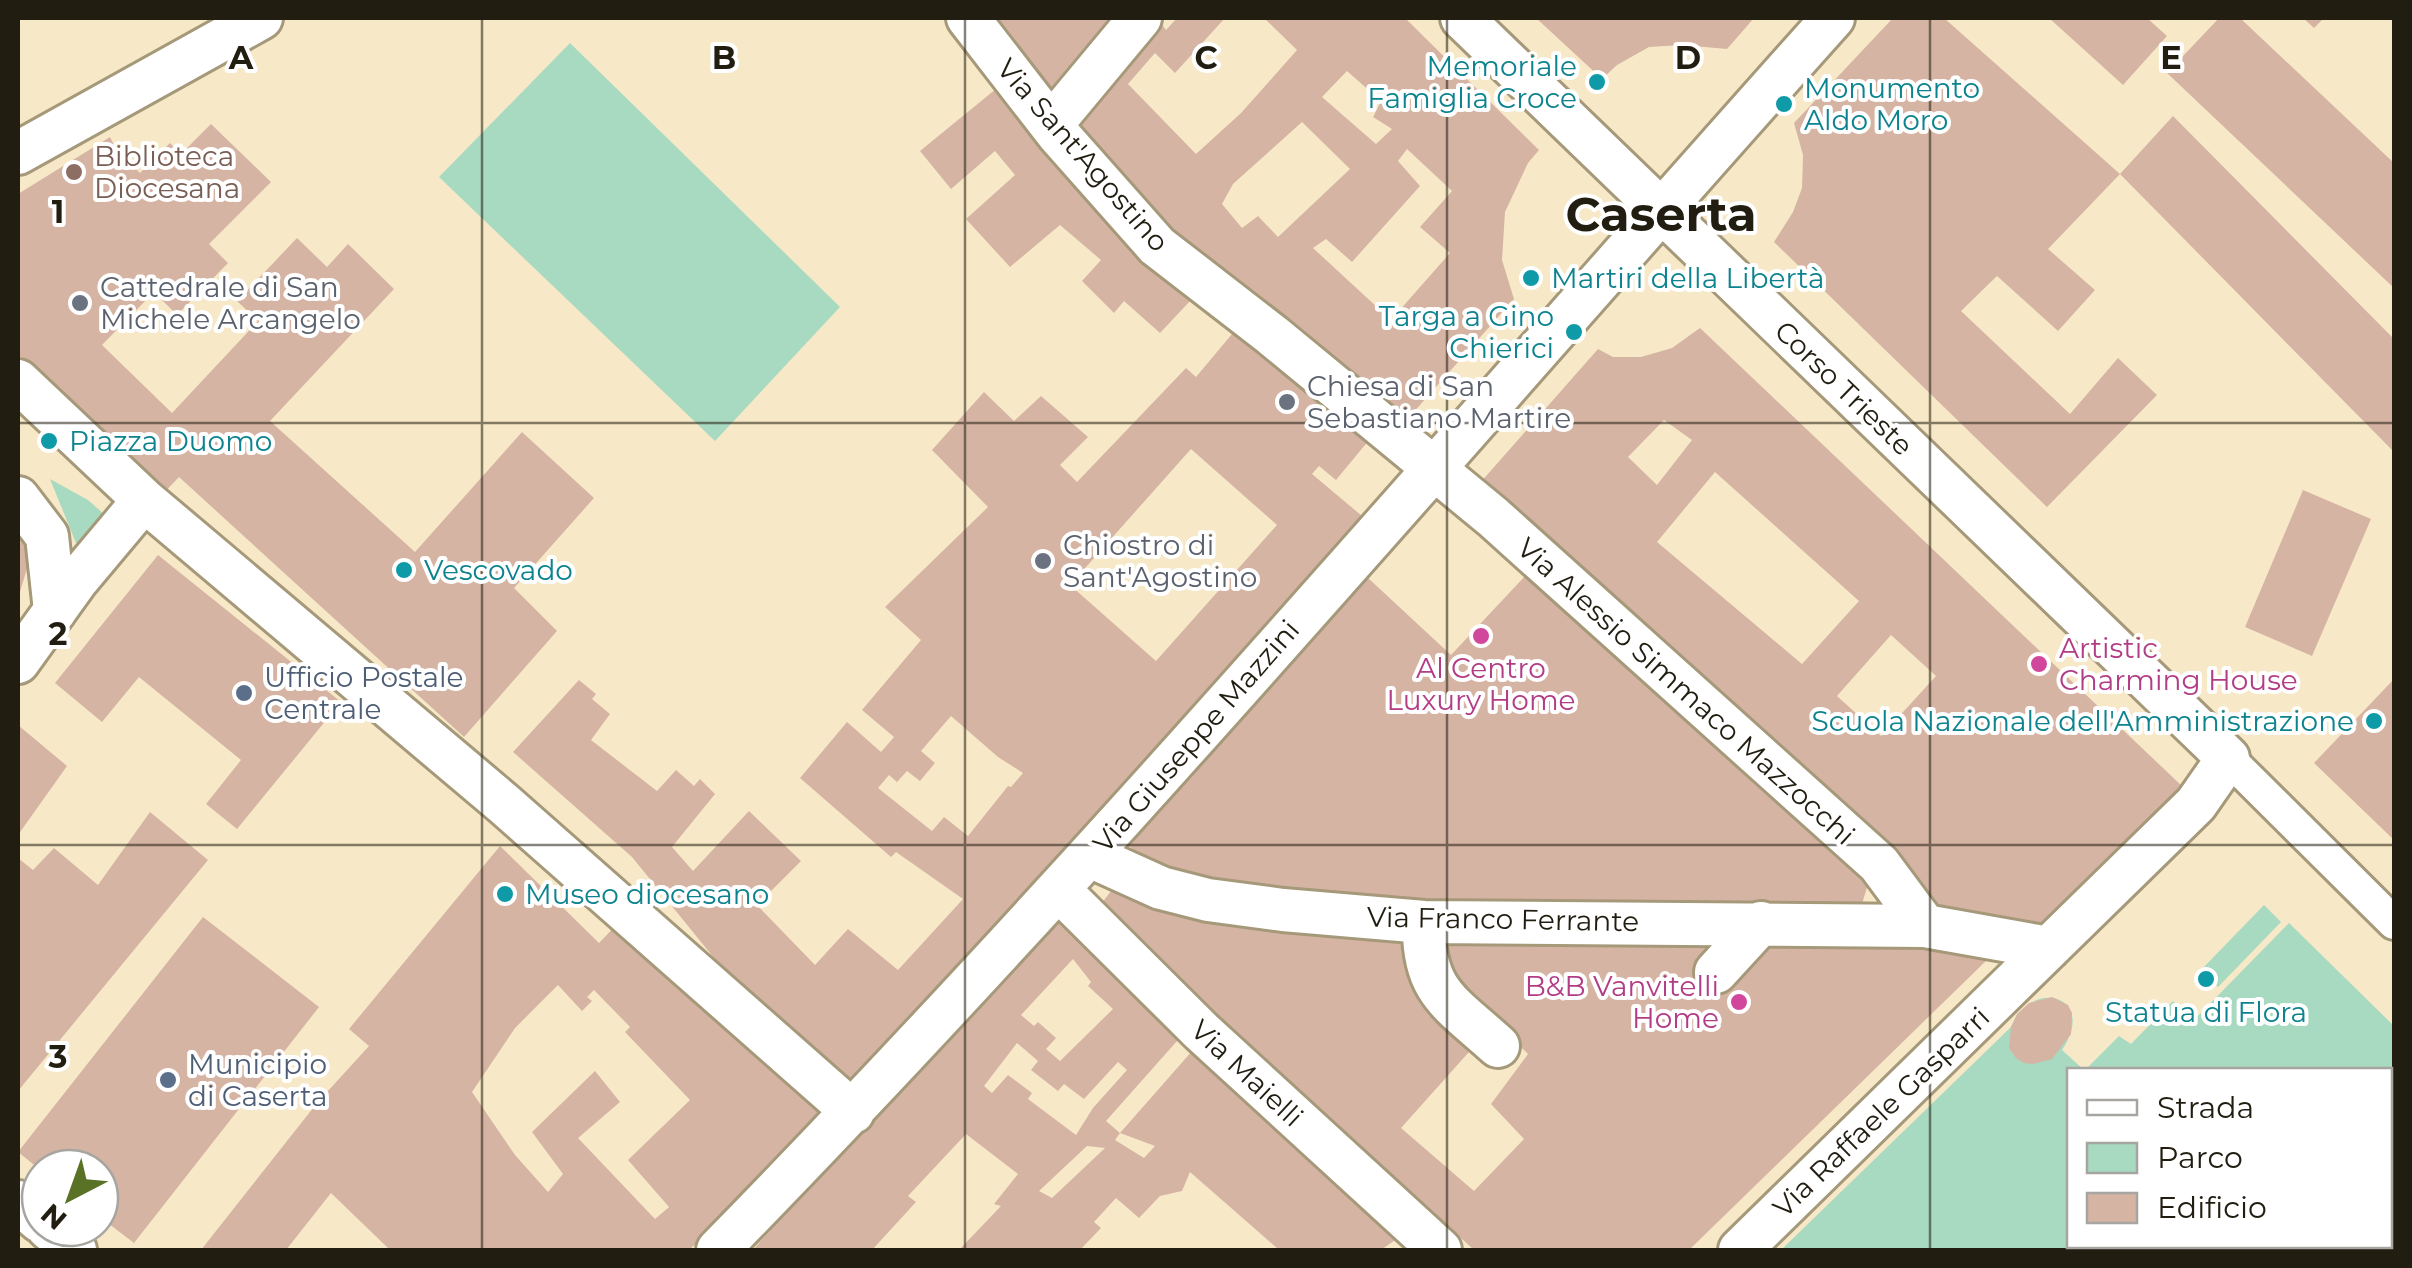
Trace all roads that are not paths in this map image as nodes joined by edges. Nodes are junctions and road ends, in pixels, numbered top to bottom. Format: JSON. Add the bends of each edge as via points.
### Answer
{"nodes":[{"id":1,"x":261,"y":18,"type":"edge"},
{"id":2,"x":968,"y":18,"type":"edge"},
{"id":3,"x":1140,"y":18,"type":"edge"},
{"id":4,"x":1462,"y":18,"type":"edge"},
{"id":5,"x":1834,"y":18,"type":"edge"},
{"id":6,"x":1051,"y":125,"type":"junction"},
{"id":7,"x":18,"y":153,"type":"edge"},
{"id":8,"x":1663,"y":213,"type":"junction"},
{"id":9,"x":18,"y":382,"type":"edge"},
{"id":10,"x":1434,"y":468,"type":"junction"},
{"id":11,"x":18,"y":498,"type":"edge"},
{"id":12,"x":144,"y":500,"type":"junction"},
{"id":13,"x":66,"y":596,"type":"junction"},
{"id":14,"x":18,"y":662,"type":"edge"},
{"id":15,"x":2228,"y":758,"type":"junction"},
{"id":16,"x":1090,"y":856,"type":"junction"},
{"id":17,"x":1059,"y":890,"type":"junction"},
{"id":18,"x":1424,"y":922,"type":"junction"},
{"id":19,"x":1761,"y":923,"type":"junction"},
{"id":20,"x":2394,"y":923,"type":"edge"},
{"id":21,"x":1925,"y":926,"type":"junction"},
{"id":22,"x":2036,"y":961,"type":"junction"},
{"id":23,"x":1716,"y":972,"type":"dead end"},
{"id":24,"x":1498,"y":1046,"type":"dead end"},
{"id":25,"x":853,"y":1112,"type":"junction"},
{"id":26,"x":718,"y":1250,"type":"edge"},
{"id":27,"x":1440,"y":1250,"type":"edge"},
{"id":28,"x":1740,"y":1250,"type":"edge"}],
"edges":[{"from":1,"to":7,"type":"street"},
{"from":2,"to":6,"type":"street","name":"Via Sant'Agostino"},
{"from":3,"to":6,"type":"street"},
{"from":4,"to":8,"type":"street","name":"Corso Trieste"},
{"from":5,"to":8,"type":"street","name":"Via Giuseppe Mazzini"},
{"from":6,"to":10,"type":"street","name":"Via Sant'Agostino","via":[[1157,246]]},
{"from":8,"to":10,"type":"street","name":"Via Giuseppe Mazzini"},
{"from":8,"to":15,"type":"street","name":"Corso Trieste"},
{"from":9,"to":12,"type":"street"},
{"from":10,"to":16,"type":"street","name":"Via Giuseppe Mazzini"},
{"from":10,"to":21,"type":"street","name":"Via Alessio Simmaco Mazzocchi","via":[[1879,864]]},
{"from":11,"to":13,"type":"street","via":[[47,536]]},
{"from":12,"to":13,"type":"street"},
{"from":12,"to":25,"type":"street","via":[[504,804]]},
{"from":13,"to":14,"type":"street"},
{"from":15,"to":20,"type":"street"},
{"from":15,"to":22,"type":"street","name":"Via Raffaele Gasparri","via":[[2196,804]]},
{"from":16,"to":17,"type":"street","name":"Via Giuseppe Mazzini"},
{"from":16,"to":18,"type":"street","name":"Via Franco Ferrante","via":[[1161,888],[1208,900]]},
{"from":17,"to":25,"type":"street","name":"Via Giuseppe Mazzini"},
{"from":17,"to":27,"type":"street","name":"Via Maielli","via":[[1202,1032]]},
{"from":18,"to":19,"type":"street","name":"Via Franco Ferrante"},
{"from":18,"to":24,"type":"street","via":[[1435,989]]},
{"from":19,"to":21,"type":"street","name":"Via Franco Ferrante"},
{"from":19,"to":23,"type":"street"},
{"from":21,"to":22,"type":"street","name":"Via Franco Ferrante"},
{"from":22,"to":28,"type":"street","name":"Via Raffaele Gasparri"},
{"from":25,"to":26,"type":"street","name":"Via Giuseppe Mazzini"}]}
